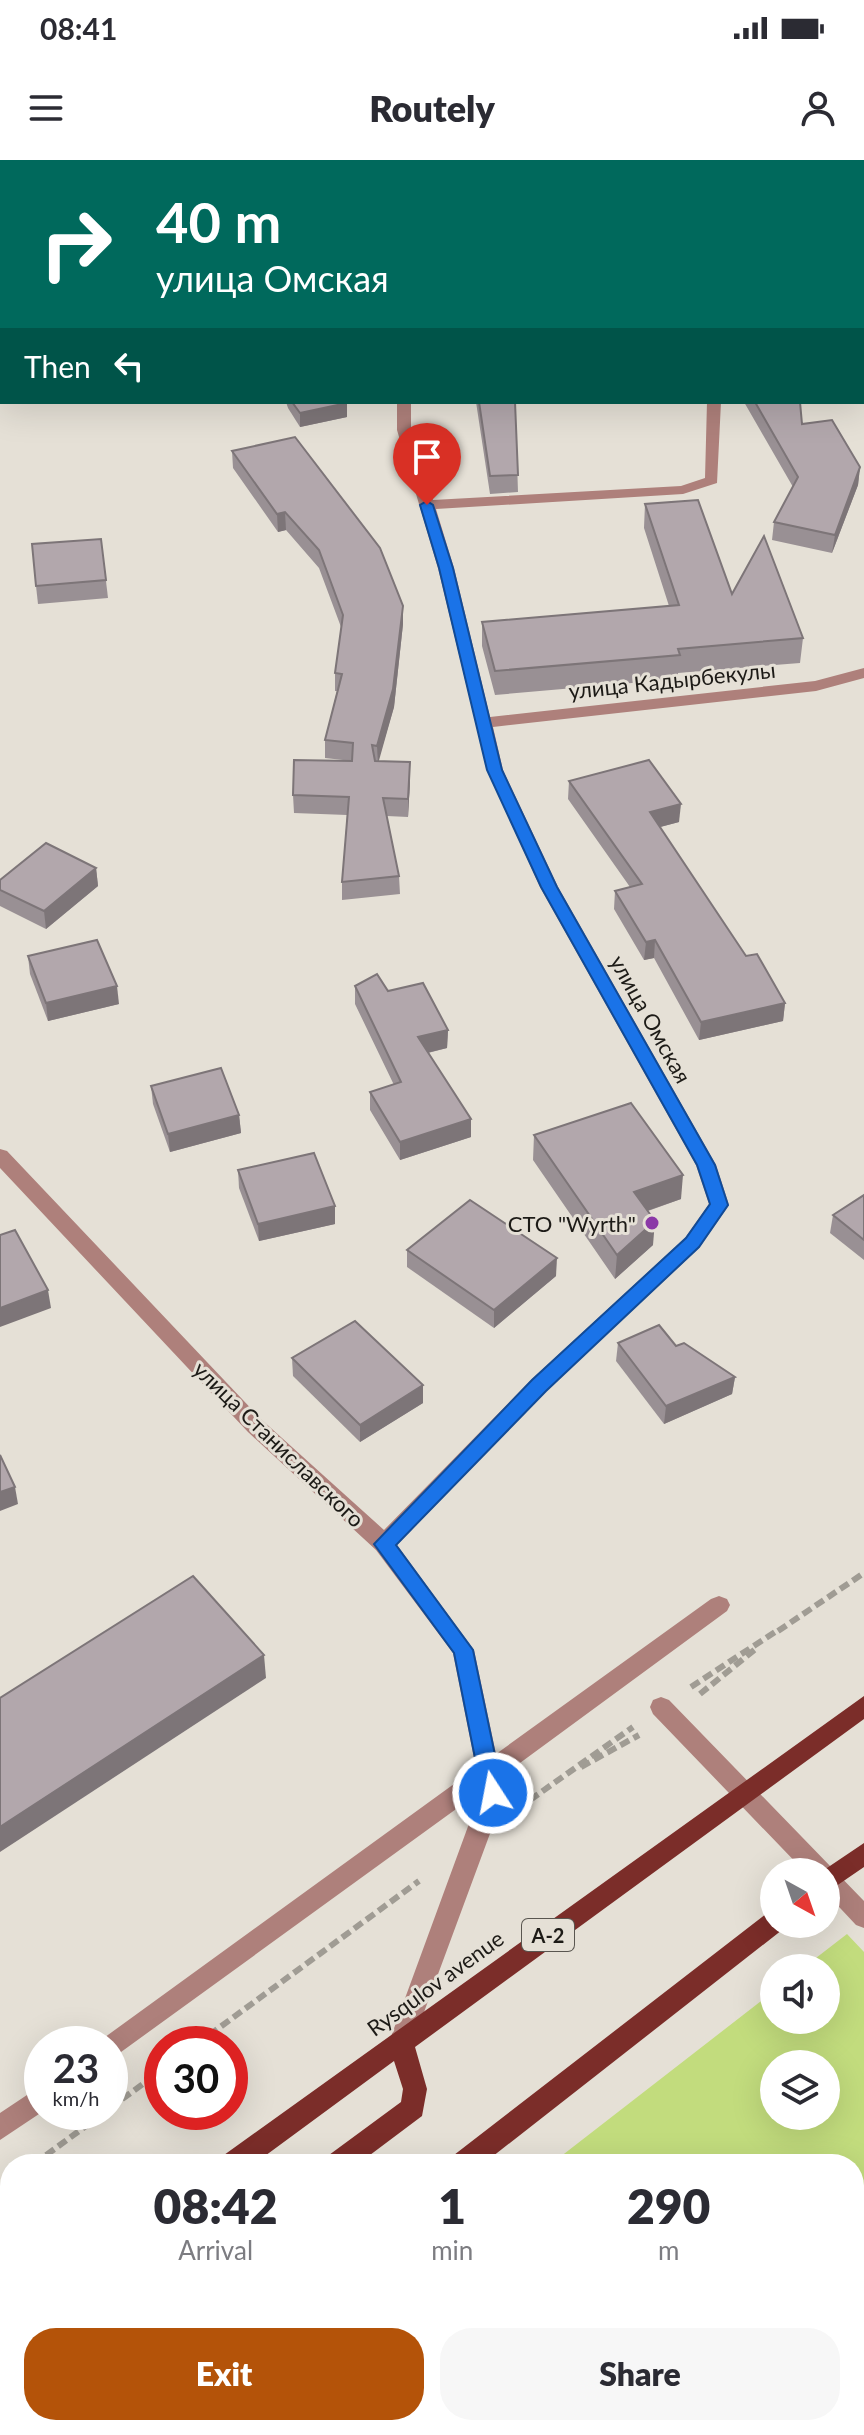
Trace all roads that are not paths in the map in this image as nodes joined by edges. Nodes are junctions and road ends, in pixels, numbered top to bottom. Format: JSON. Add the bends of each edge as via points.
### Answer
{"nodes":[{"id":1,"x":404,"y":404,"type":"edge"},
{"id":2,"x":714,"y":404,"type":"edge"},
{"id":3,"x":427,"y":505,"type":"junction"},
{"id":4,"x":864,"y":673,"type":"edge"},
{"id":5,"x":483,"y":723,"type":"junction"},
{"id":6,"x":0,"y":1156,"type":"edge"},
{"id":7,"x":384,"y":1544,"type":"junction"},
{"id":8,"x":719,"y":1605,"type":"dead end"},
{"id":9,"x":864,"y":1706,"type":"edge"},
{"id":10,"x":661,"y":1707,"type":"road end"},
{"id":11,"x":489,"y":1775,"type":"junction"},
{"id":12,"x":864,"y":1853,"type":"edge"},
{"id":13,"x":807,"y":1858,"type":"edge"},
{"id":14,"x":840,"y":1870,"type":"edge"},
{"id":15,"x":840,"y":1894,"type":"edge"},
{"id":16,"x":864,"y":1917,"type":"edge"},
{"id":17,"x":760,"y":1933,"type":"edge"},
{"id":18,"x":128,"y":2035,"type":"edge"},
{"id":19,"x":401,"y":2042,"type":"junction"},
{"id":20,"x":24,"y":2110,"type":"edge"},
{"id":21,"x":0,"y":2128,"type":"edge"},
{"id":22,"x":247,"y":2154,"type":"edge"},
{"id":23,"x":351,"y":2154,"type":"edge"},
{"id":24,"x":476,"y":2154,"type":"edge"}],
"edges":[{"from":1,"to":3,"type":"street","name":"улица Омская","via":[[404,430]]},
{"from":2,"to":3,"type":"street","via":[[712,480],[683,490]]},
{"from":3,"to":5,"type":"street","name":"улица Омская"},
{"from":4,"to":5,"type":"street","name":"улица Кадырбекулы","via":[[816,686]]},
{"from":5,"to":7,"type":"street","name":"улица Омская","via":[[495,770],[549,887],[706,1165],[719,1205],[692,1243],[539,1385]]},
{"from":6,"to":7,"type":"street","name":"улица Станиславского","via":[[255,1426]]},
{"from":7,"to":11,"type":"street","name":"улица Станиславского","via":[[463,1650]]},
{"from":8,"to":11,"type":"street"},
{"from":9,"to":19,"type":"main road","name":"Rysqulov avenue","number":"A-2"},
{"from":10,"to":13,"type":"street"},
{"from":11,"to":18,"type":"street"},
{"from":11,"to":19,"type":"street","name":"улица Станиславского","via":[[493,1793]]},
{"from":12,"to":14,"type":"main road"},
{"from":15,"to":16,"type":"street"},
{"from":17,"to":24,"type":"main road"},
{"from":19,"to":22,"type":"main road","name":"Rysqulov avenue","number":"A-2"},
{"from":19,"to":23,"type":"main road","via":[[415,2089],[413,2108]]},
{"from":20,"to":21,"type":"street"}]}
